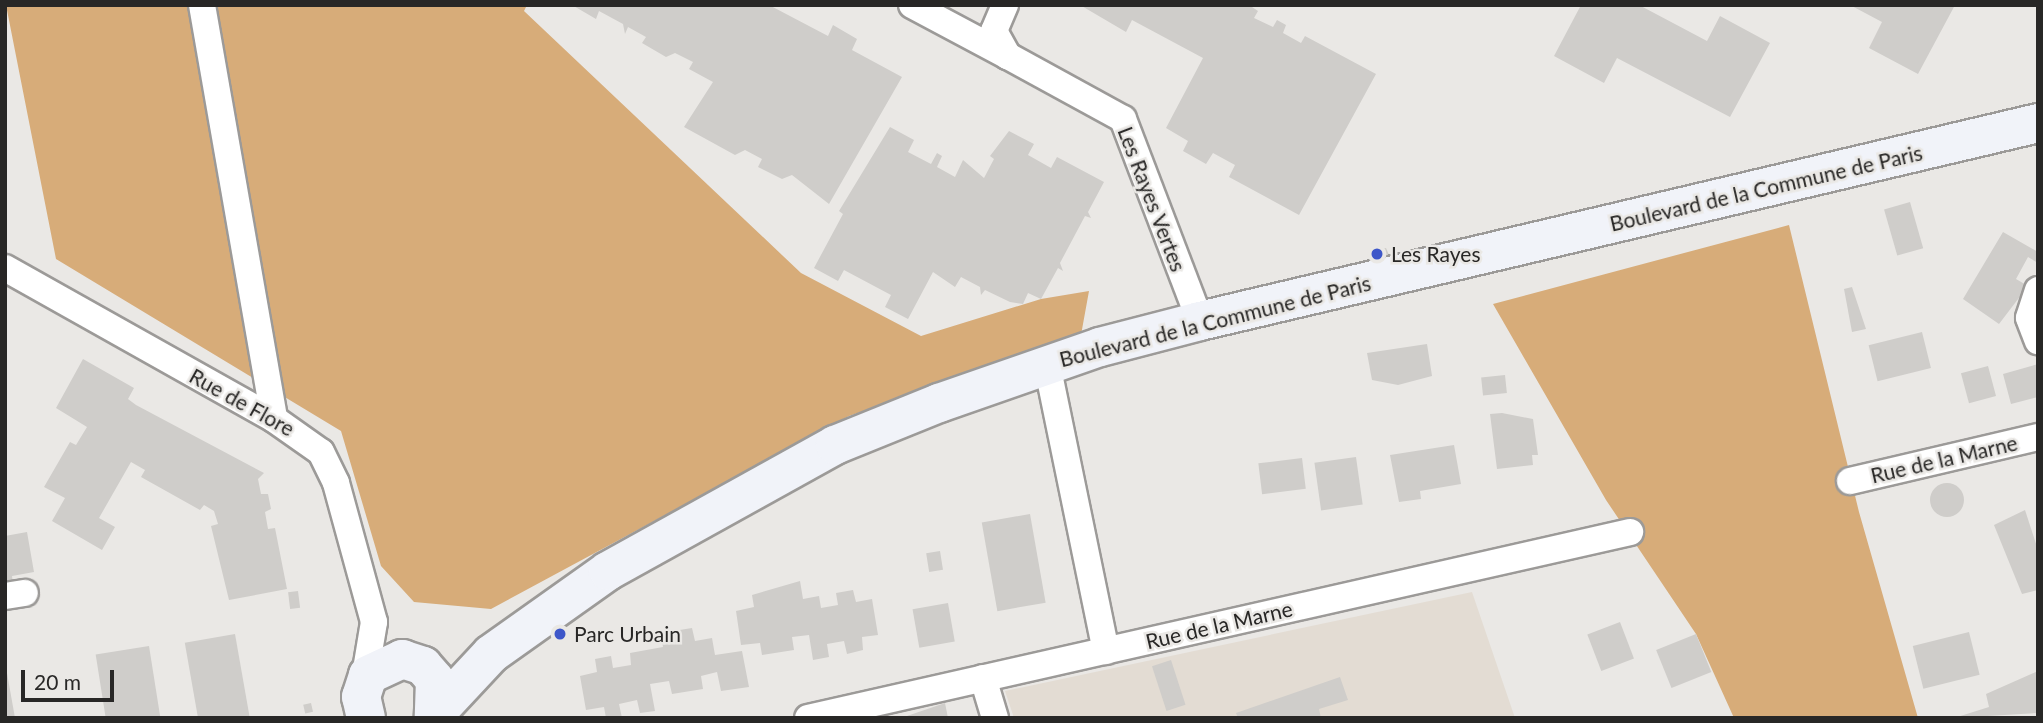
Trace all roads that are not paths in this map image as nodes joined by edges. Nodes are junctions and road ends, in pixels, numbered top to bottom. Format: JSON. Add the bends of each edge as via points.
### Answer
{"nodes":[{"id":1,"x":202,"y":5,"type":"edge"},
{"id":2,"x":912,"y":5,"type":"edge"},
{"id":3,"x":1005,"y":5,"type":"edge"},
{"id":4,"x":1008,"y":55,"type":"junction"},
{"id":5,"x":2038,"y":123,"type":"edge"},
{"id":6,"x":5,"y":268,"type":"edge"},
{"id":7,"x":2038,"y":290,"type":"edge"},
{"id":8,"x":1200,"y":321,"type":"junction"},
{"id":9,"x":2038,"y":341,"type":"edge"},
{"id":10,"x":1047,"y":364,"type":"junction"},
{"id":11,"x":274,"y":419,"type":"junction"},
{"id":12,"x":2038,"y":438,"type":"edge"},
{"id":13,"x":1850,"y":481,"type":"dead end"},
{"id":14,"x":1630,"y":532,"type":"dead end"},
{"id":15,"x":374,"y":622,"type":"junction"},
{"id":16,"x":1106,"y":651,"type":"junction"},
{"id":17,"x":491,"y":654,"type":"junction"},
{"id":18,"x":416,"y":663,"type":"junction"},
{"id":19,"x":982,"y":678,"type":"junction"},
{"id":20,"x":364,"y":707,"type":"edge"},
{"id":21,"x":435,"y":715,"type":"edge"},
{"id":22,"x":807,"y":718,"type":"edge"},
{"id":23,"x":995,"y":718,"type":"edge"}],
"edges":[{"from":1,"to":11,"type":"street"},
{"from":2,"to":4,"type":"street","name":"Les Rayes Vertes"},
{"from":3,"to":4,"type":"street","via":[[994,31]]},
{"from":4,"to":8,"type":"street","name":"Les Rayes Vertes","via":[[1123,119]]},
{"from":5,"to":8,"type":"street","name":"Boulevard de la Commune de Paris"},
{"from":6,"to":11,"type":"street","name":"Rue de Flore"},
{"from":7,"to":9,"type":"street","via":[[2029,318]]},
{"from":8,"to":10,"type":"street","name":"Boulevard de la Commune de Paris"},
{"from":10,"to":16,"type":"street"},
{"from":10,"to":17,"type":"street","name":"Boulevard de la Commune de Paris","via":[[835,445],[608,571]]},
{"from":11,"to":15,"type":"street","name":"Rue de Flore","via":[[306,438],[329,464]]},
{"from":12,"to":13,"type":"street","name":"Rue de la Marne"},
{"from":14,"to":16,"type":"street","name":"Rue de la Marne"},
{"from":15,"to":18,"type":"street","name":"Rue de Flore"},
{"from":15,"to":20,"type":"street","name":"Rue de Flore"},
{"from":16,"to":19,"type":"street","name":"Rue de la Marne"},
{"from":17,"to":18,"type":"street","name":"Boulevard de la Commune de Paris"},
{"from":17,"to":21,"type":"street","name":"Boulevard de la Commune de Paris"},
{"from":18,"to":20,"type":"street","name":"Boulevard de la Commune de Paris","via":[[387,661]]},
{"from":18,"to":21,"type":"street","via":[[437,684]]},
{"from":19,"to":22,"type":"street","name":"Rue de la Marne"},
{"from":19,"to":23,"type":"street"}]}
